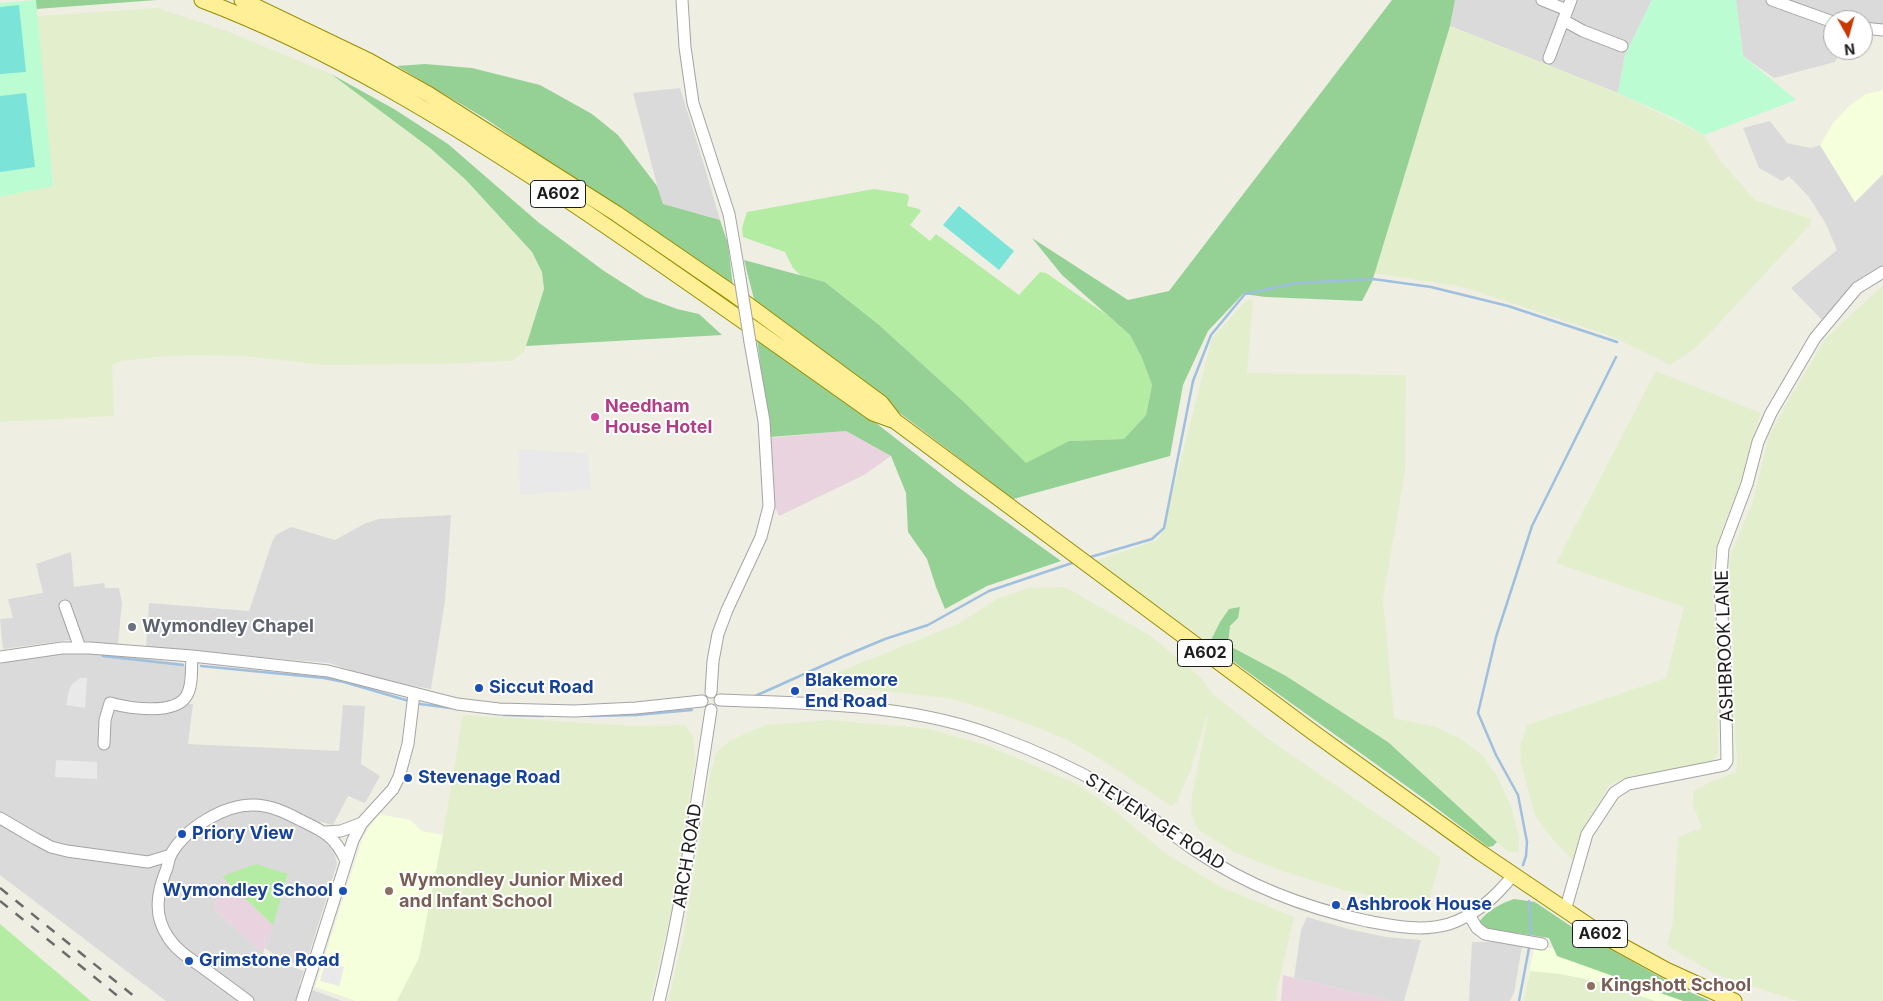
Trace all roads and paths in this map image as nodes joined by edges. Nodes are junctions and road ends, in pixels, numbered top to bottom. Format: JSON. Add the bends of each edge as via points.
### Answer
{"nodes":[{"id":1,"x":202,"y":0,"type":"edge"},
{"id":2,"x":242,"y":0,"type":"edge"},
{"id":3,"x":682,"y":0,"type":"edge"},
{"id":4,"x":1542,"y":0,"type":"edge"},
{"id":5,"x":1772,"y":0,"type":"edge"},
{"id":6,"x":1567,"y":10,"type":"edge"},
{"id":7,"x":1823,"y":18,"type":"edge"},
{"id":8,"x":1622,"y":46,"type":"dead end"},
{"id":9,"x":1549,"y":58,"type":"dead end"},
{"id":10,"x":1883,"y":272,"type":"edge"},
{"id":11,"x":895,"y":420,"type":"junction"},
{"id":12,"x":65,"y":606,"type":"dead end"},
{"id":13,"x":80,"y":648,"type":"junction"},
{"id":14,"x":192,"y":656,"type":"junction"},
{"id":15,"x":0,"y":657,"type":"edge"},
{"id":16,"x":711,"y":692,"type":"junction"},
{"id":17,"x":414,"y":694,"type":"junction"},
{"id":18,"x":720,"y":700,"type":"junction"},
{"id":19,"x":702,"y":702,"type":"junction"},
{"id":20,"x":711,"y":710,"type":"junction"},
{"id":21,"x":104,"y":744,"type":"dead end"},
{"id":22,"x":0,"y":818,"type":"edge"},
{"id":23,"x":362,"y":823,"type":"junction"},
{"id":24,"x":326,"y":832,"type":"junction"},
{"id":25,"x":171,"y":854,"type":"junction"},
{"id":26,"x":346,"y":861,"type":"junction"},
{"id":27,"x":148,"y":862,"type":"junction"},
{"id":28,"x":1513,"y":875,"type":"junction"},
{"id":29,"x":162,"y":879,"type":"junction"},
{"id":30,"x":1565,"y":910,"type":"junction"},
{"id":31,"x":1469,"y":915,"type":"junction"},
{"id":32,"x":1542,"y":944,"type":"dead end"},
{"id":33,"x":248,"y":1001,"type":"edge"},
{"id":34,"x":302,"y":1001,"type":"edge"},
{"id":35,"x":659,"y":1001,"type":"edge"},
{"id":36,"x":1734,"y":1001,"type":"edge"}],
"edges":[{"from":1,"to":11,"type":"main road","number":"A602","via":[[300,42],[421,106],[615,231],[873,413]]},
{"from":2,"to":11,"type":"main road","number":"A602","via":[[361,57],[428,94],[609,209],[732,293],[881,403]]},
{"from":3,"to":16,"type":"street","bridge":true,"via":[[684,47],[692,103],[729,214],[764,421],[769,506],[761,537],[718,634]]},
{"from":4,"to":6,"type":"street"},
{"from":5,"to":7,"type":"street"},
{"from":6,"to":8,"type":"street","via":[[1584,31]]},
{"from":6,"to":9,"type":"street"},
{"from":10,"to":30,"type":"street","name":"ASHBROOK LANE","via":[[1857,288],[1815,338],[1771,413],[1758,442],[1724,548],[1720,589],[1727,761],[1710,769],[1628,784],[1614,793],[1587,834]]},
{"from":11,"to":28,"type":"main road","number":"A602","via":[[1314,733]]},
{"from":12,"to":13,"type":"street"},
{"from":13,"to":14,"type":"street"},
{"from":13,"to":15,"type":"street"},
{"from":14,"to":17,"type":"street","via":[[328,671]]},
{"from":14,"to":21,"type":"street","via":[[186,698],[178,704],[145,709],[110,703]]},
{"from":16,"to":18,"type":"street"},
{"from":16,"to":19,"type":"street","via":[[706,693]]},
{"from":17,"to":19,"type":"street","via":[[457,704],[511,710],[574,711]]},
{"from":17,"to":23,"type":"street","via":[[406,757],[399,777],[388,796]]},
{"from":18,"to":20,"type":"street","via":[[716,709]]},
{"from":18,"to":31,"type":"street","name":"STEVENAGE ROAD","via":[[877,709],[932,718],[996,736],[1047,756],[1110,788],[1213,861],[1274,893],[1305,905],[1413,929],[1447,924]]},
{"from":19,"to":20,"type":"street"},
{"from":20,"to":35,"type":"street","name":"ARCH ROAD","via":[[688,862]]},
{"from":22,"to":27,"type":"street","via":[[51,847]]},
{"from":23,"to":24,"type":"street","via":[[341,831]]},
{"from":23,"to":26,"type":"street"},
{"from":24,"to":25,"type":"street","via":[[273,807],[247,805],[209,818],[190,832]]},
{"from":24,"to":26,"type":"street"},
{"from":25,"to":27,"type":"street"},
{"from":25,"to":29,"type":"street"},
{"from":26,"to":34,"type":"street"},
{"from":27,"to":29,"type":"street"},
{"from":28,"to":30,"type":"main road","number":"A602"},
{"from":28,"to":31,"type":"street","name":"STEVENAGE ROAD","via":[[1488,903]]},
{"from":29,"to":33,"type":"street","via":[[158,912],[168,938],[178,950]]},
{"from":30,"to":36,"type":"main road","number":"A602","via":[[1636,954]]},
{"from":31,"to":32,"type":"street","via":[[1485,934]]}]}
